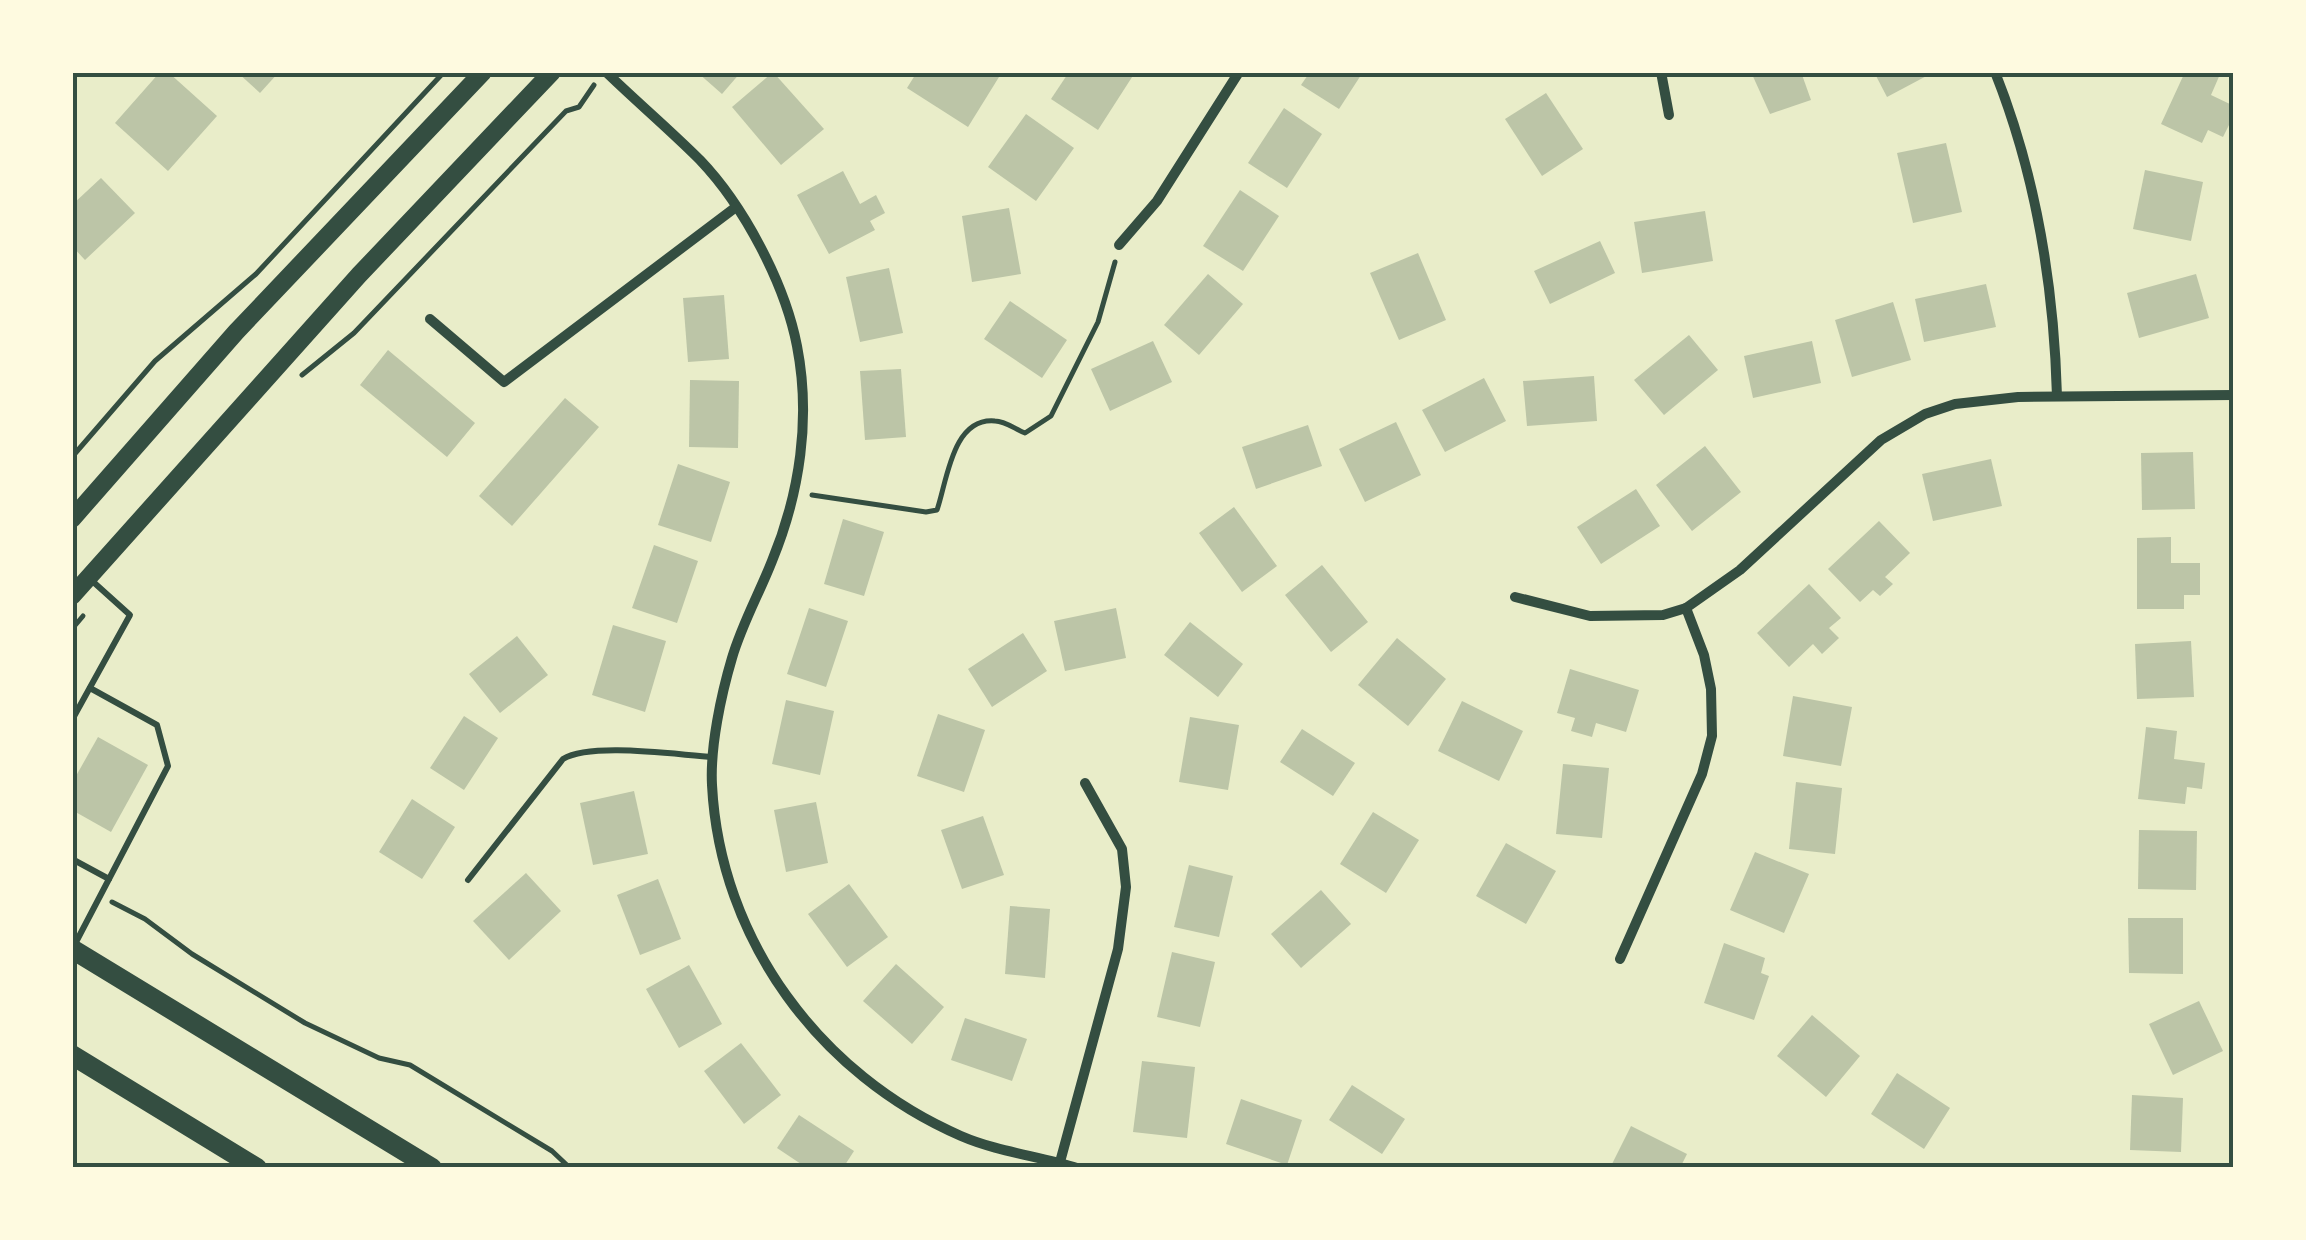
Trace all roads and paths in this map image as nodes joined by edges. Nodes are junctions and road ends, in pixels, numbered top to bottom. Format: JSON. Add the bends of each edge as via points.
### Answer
{"nodes":[{"id":1,"x":444,"y":72,"type":"edge"},
{"id":2,"x":483,"y":72,"type":"edge"},
{"id":3,"x":552,"y":72,"type":"edge"},
{"id":4,"x":604,"y":72,"type":"edge"},
{"id":5,"x":1661,"y":72,"type":"edge"},
{"id":6,"x":1995,"y":72,"type":"edge"},
{"id":7,"x":1234,"y":74,"type":"edge"},
{"id":8,"x":1669,"y":114,"type":"dead end"},
{"id":9,"x":736,"y":207,"type":"junction"},
{"id":10,"x":1120,"y":245,"type":"joint"},
{"id":11,"x":430,"y":319,"type":"dead end"},
{"id":12,"x":294,"y":381,"type":"dead end"},
{"id":13,"x":2234,"y":395,"type":"edge"},
{"id":14,"x":2057,"y":396,"type":"junction"},
{"id":15,"x":72,"y":457,"type":"edge"},
{"id":16,"x":794,"y":491,"type":"junction"},
{"id":17,"x":72,"y":519,"type":"edge"},
{"id":18,"x":88,"y":578,"type":"junction"},
{"id":19,"x":104,"y":592,"type":"junction"},
{"id":20,"x":72,"y":596,"type":"edge"},
{"id":21,"x":1515,"y":597,"type":"dead end"},
{"id":22,"x":1686,"y":608,"type":"junction"},
{"id":23,"x":72,"y":629,"type":"edge"},
{"id":24,"x":90,"y":688,"type":"junction"},
{"id":25,"x":72,"y":720,"type":"edge"},
{"id":26,"x":714,"y":758,"type":"junction"},
{"id":27,"x":1085,"y":783,"type":"dead end"},
{"id":28,"x":72,"y":859,"type":"edge"},
{"id":29,"x":109,"y":879,"type":"junction"},
{"id":30,"x":468,"y":880,"type":"dead end"},
{"id":31,"x":100,"y":895,"type":"junction"},
{"id":32,"x":73,"y":950,"type":"edge"},
{"id":33,"x":1620,"y":959,"type":"dead end"},
{"id":34,"x":72,"y":1055,"type":"edge"},
{"id":35,"x":1060,"y":1162,"type":"junction"},
{"id":36,"x":256,"y":1168,"type":"edge"},
{"id":37,"x":432,"y":1168,"type":"edge"},
{"id":38,"x":570,"y":1168,"type":"edge"},
{"id":39,"x":1077,"y":1168,"type":"edge"}],
"edges":[{"from":1,"to":15,"type":"path","via":[[256,274],[155,361]]},
{"from":2,"to":17,"type":"main road","via":[[236,332]]},
{"from":3,"to":18,"type":"main road"},
{"from":4,"to":9,"type":"street","via":[[702,162]]},
{"from":4,"to":12,"type":"path","via":[[579,107],[566,111],[354,333]]},
{"from":5,"to":8,"type":"street"},
{"from":6,"to":14,"type":"street","via":[[2044,253]]},
{"from":7,"to":10,"type":"street","via":[[1157,201]]},
{"from":9,"to":11,"type":"street","via":[[504,382]]},
{"from":9,"to":16,"type":"street","via":[[775,275],[797,345],[802,449]]},
{"from":10,"to":16,"type":"path","via":[[1098,322],[1051,416],[1024,434],[1000,421],[977,425],[959,441],[937,510]]},
{"from":13,"to":14,"type":"street"},
{"from":14,"to":22,"type":"street","via":[[1955,404],[1900,427],[1740,570]]},
{"from":16,"to":26,"type":"street","via":[[732,660]]},
{"from":18,"to":19,"type":"lane"},
{"from":18,"to":20,"type":"main road"},
{"from":19,"to":23,"type":"path"},
{"from":19,"to":24,"type":"lane","via":[[130,615]]},
{"from":21,"to":22,"type":"street","via":[[1590,616]]},
{"from":22,"to":33,"type":"street","via":[[1711,688],[1712,736],[1702,774]]},
{"from":24,"to":25,"type":"lane"},
{"from":24,"to":29,"type":"lane","via":[[157,725],[168,766]]},
{"from":26,"to":30,"type":"lane","via":[[592,750],[570,755]]},
{"from":26,"to":35,"type":"street","via":[[719,838],[738,906],[760,960],[793,1007],[871,1086],[913,1112],[962,1137]]},
{"from":27,"to":35,"type":"street","via":[[1122,849],[1126,886],[1118,948]]},
{"from":28,"to":29,"type":"lane"},
{"from":29,"to":31,"type":"lane"},
{"from":31,"to":32,"type":"lane"},
{"from":31,"to":38,"type":"path","via":[[306,1023],[379,1058],[410,1065]]},
{"from":32,"to":37,"type":"main road"},
{"from":34,"to":36,"type":"main road"},
{"from":35,"to":39,"type":"street"}]}
